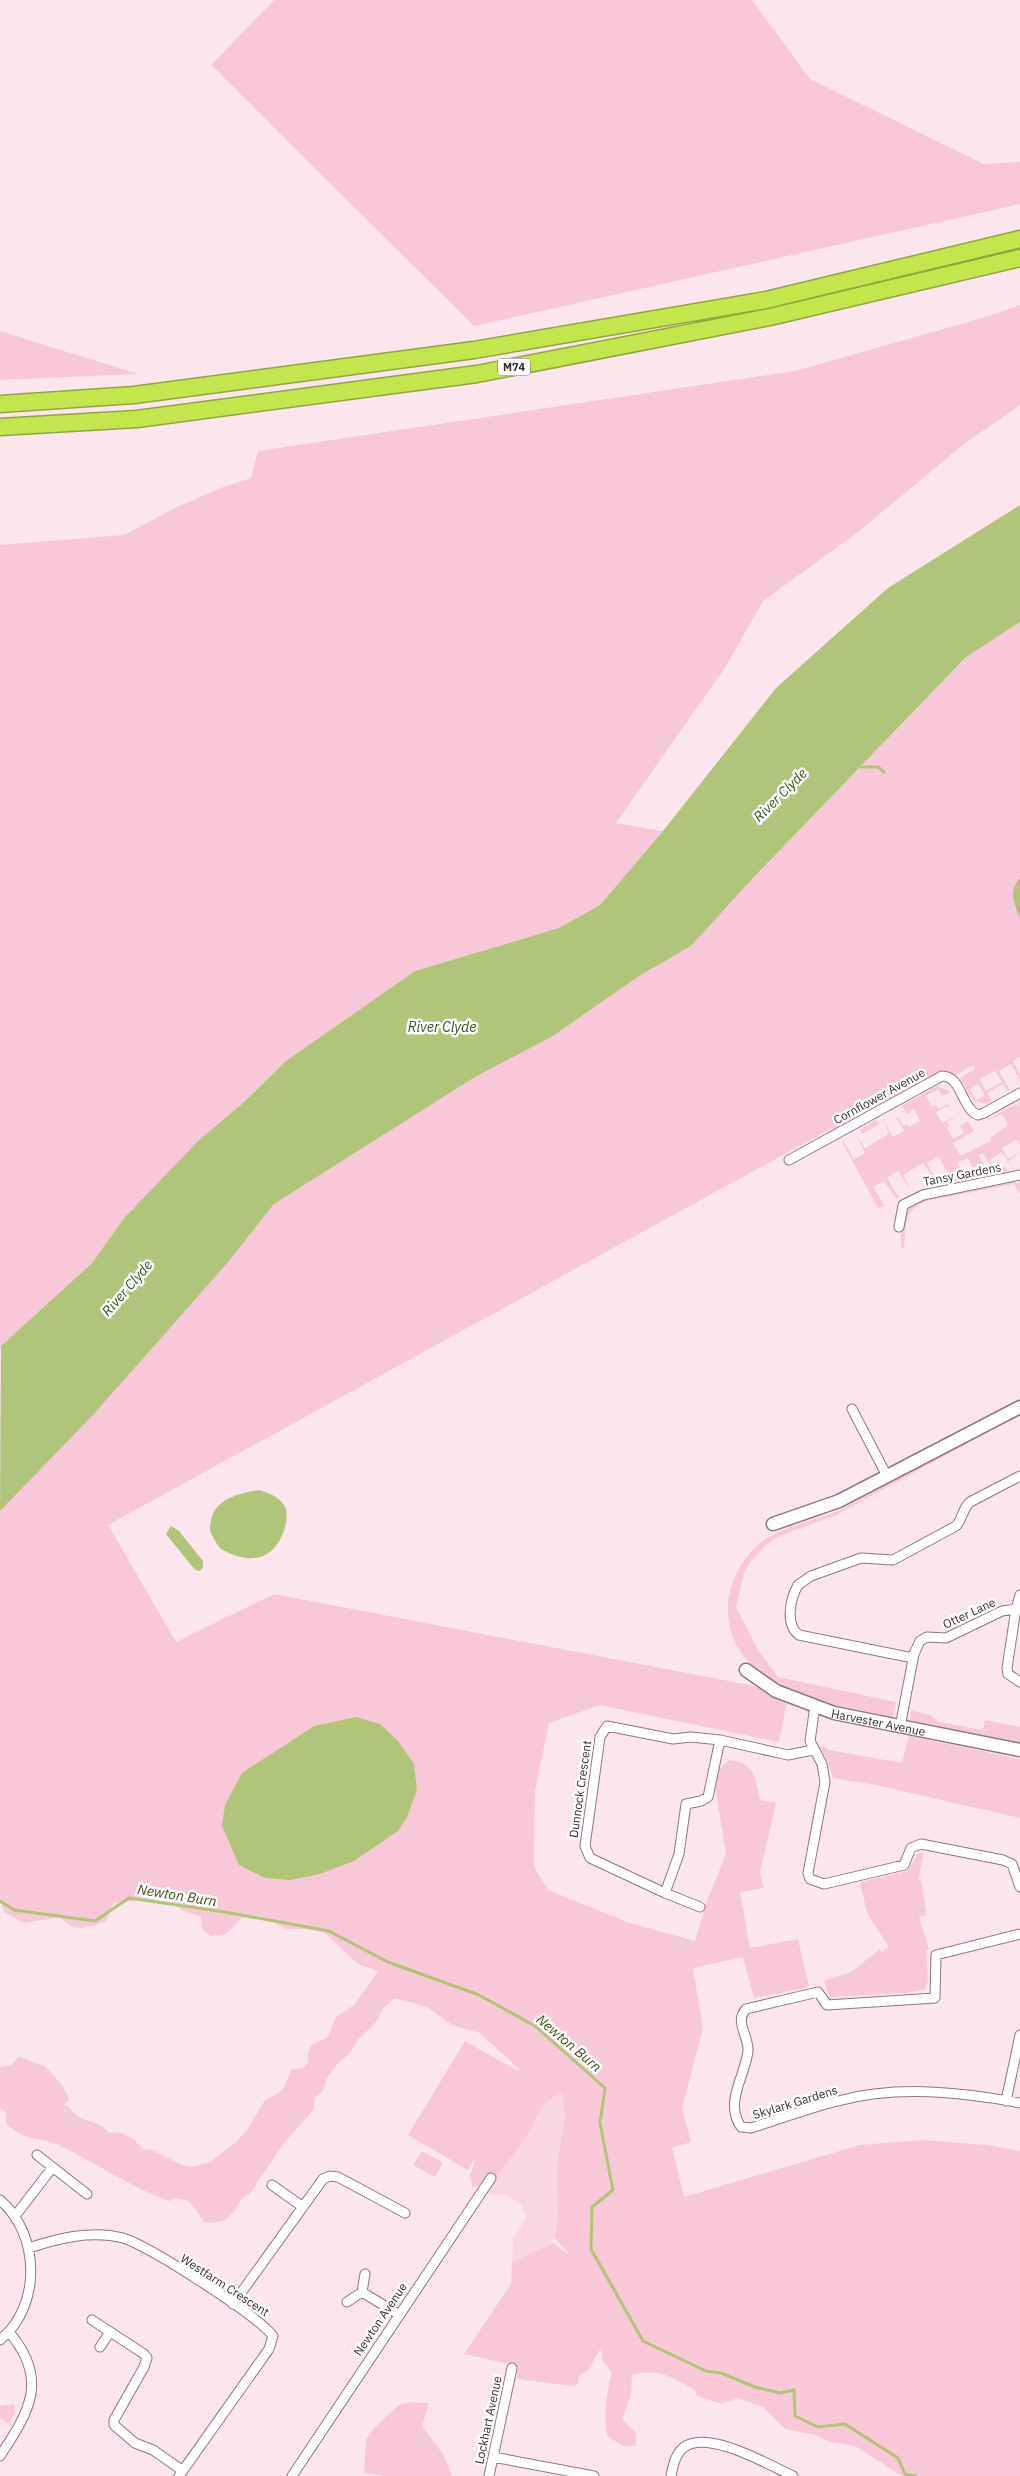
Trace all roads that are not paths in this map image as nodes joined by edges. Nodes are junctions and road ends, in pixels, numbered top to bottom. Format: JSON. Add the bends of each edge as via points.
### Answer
{"nodes":[{"id":1,"x":1020,"y":240,"type":"edge"},
{"id":2,"x":1020,"y":258,"type":"edge"},
{"id":3,"x":0,"y":404,"type":"edge"},
{"id":4,"x":0,"y":427,"type":"edge"},
{"id":5,"x":1020,"y":1093,"type":"edge"},
{"id":6,"x":789,"y":1160,"type":"dead end"},
{"id":7,"x":1020,"y":1175,"type":"edge"},
{"id":8,"x":899,"y":1227,"type":"dead end"},
{"id":9,"x":1020,"y":1407,"type":"edge"},
{"id":10,"x":852,"y":1410,"type":"dead end"},
{"id":11,"x":887,"y":1476,"type":"junction"},
{"id":12,"x":1020,"y":1476,"type":"edge"},
{"id":13,"x":773,"y":1524,"type":"dead end"},
{"id":14,"x":1020,"y":1595,"type":"edge"},
{"id":15,"x":1016,"y":1609,"type":"junction"},
{"id":16,"x":913,"y":1658,"type":"junction"},
{"id":17,"x":746,"y":1670,"type":"dead end"},
{"id":18,"x":1020,"y":1682,"type":"edge"},
{"id":19,"x":816,"y":1706,"type":"junction"},
{"id":20,"x":900,"y":1727,"type":"junction"},
{"id":21,"x":720,"y":1740,"type":"junction"},
{"id":22,"x":813,"y":1750,"type":"junction"},
{"id":23,"x":1020,"y":1750,"type":"edge"},
{"id":24,"x":1020,"y":1887,"type":"edge"},
{"id":25,"x":666,"y":1893,"type":"junction"},
{"id":26,"x":700,"y":1906,"type":"dead end"},
{"id":27,"x":1020,"y":1934,"type":"edge"},
{"id":28,"x":1020,"y":2035,"type":"edge"},
{"id":29,"x":1006,"y":2100,"type":"junction"},
{"id":30,"x":1020,"y":2103,"type":"edge"},
{"id":31,"x":37,"y":2155,"type":"dead end"},
{"id":32,"x":52,"y":2168,"type":"junction"},
{"id":33,"x":491,"y":2178,"type":"dead end"},
{"id":34,"x":272,"y":2185,"type":"dead end"},
{"id":35,"x":87,"y":2194,"type":"dead end"},
{"id":36,"x":0,"y":2200,"type":"edge"},
{"id":37,"x":303,"y":2207,"type":"junction"},
{"id":38,"x":405,"y":2214,"type":"dead end"},
{"id":39,"x":15,"y":2216,"type":"junction"},
{"id":40,"x":29,"y":2248,"type":"junction"},
{"id":41,"x":365,"y":2274,"type":"dead end"},
{"id":42,"x":362,"y":2292,"type":"junction"},
{"id":43,"x":347,"y":2302,"type":"dead end"},
{"id":44,"x":233,"y":2304,"type":"junction"},
{"id":45,"x":398,"y":2314,"type":"junction"},
{"id":46,"x":92,"y":2320,"type":"dead end"},
{"id":47,"x":9,"y":2332,"type":"junction"},
{"id":48,"x":110,"y":2332,"type":"junction"},
{"id":49,"x":0,"y":2340,"type":"edge"},
{"id":50,"x":100,"y":2347,"type":"dead end"},
{"id":51,"x":512,"y":2368,"type":"dead end"},
{"id":52,"x":0,"y":2456,"type":"edge"},
{"id":53,"x":493,"y":2456,"type":"junction"},
{"id":54,"x":181,"y":2473,"type":"edge"},
{"id":55,"x":292,"y":2476,"type":"edge"},
{"id":56,"x":489,"y":2476,"type":"edge"},
{"id":57,"x":594,"y":2476,"type":"edge"},
{"id":58,"x":671,"y":2476,"type":"edge"},
{"id":59,"x":793,"y":2476,"type":"edge"}],
"edges":[{"from":1,"to":3,"type":"highway","number":"M74","via":[[766,300],[474,350],[134,395]]},
{"from":2,"to":4,"type":"highway","number":"M74","via":[[770,317],[477,374],[137,419]]},
{"from":5,"to":6,"type":"street","name":"Cornflower Avenue","via":[[978,1115],[970,1110],[952,1079],[942,1076]]},
{"from":7,"to":8,"type":"street","name":"Tansy Gardens","via":[[918,1196],[903,1205]]},
{"from":9,"to":11,"type":"street"},
{"from":10,"to":11,"type":"street"},
{"from":11,"to":13,"type":"street","via":[[839,1501]]},
{"from":12,"to":16,"type":"street","via":[[970,1502],[956,1526],[893,1560],[861,1558],[812,1576],[796,1589],[790,1620],[799,1635]]},
{"from":14,"to":15,"type":"street","name":"Otter Lane"},
{"from":15,"to":16,"type":"street","name":"Otter Lane","via":[[1002,1611],[946,1638],[924,1638]]},
{"from":15,"to":18,"type":"street","via":[[1007,1668],[1008,1674]]},
{"from":16,"to":20,"type":"street","name":"Otter Lane"},
{"from":17,"to":19,"type":"street","name":"Harvester Avenue","via":[[776,1691]]},
{"from":19,"to":20,"type":"street","name":"Harvester Avenue","via":[[852,1718]]},
{"from":19,"to":22,"type":"street","via":[[810,1733]]},
{"from":20,"to":23,"type":"street","name":"Harvester Avenue"},
{"from":21,"to":22,"type":"street","name":"Dunnock Crescent","via":[[788,1756]]},
{"from":21,"to":25,"type":"street","via":[[708,1796],[686,1804],[679,1854]]},
{"from":21,"to":25,"type":"street","name":"Dunnock Crescent","via":[[672,1739],[613,1726],[607,1726],[600,1737],[585,1846],[590,1858]]},
{"from":22,"to":24,"type":"street","via":[[822,1764],[825,1782],[808,1873],[813,1882],[824,1884],[904,1865],[912,1848],[921,1844],[1012,1864]]},
{"from":25,"to":26,"type":"street","name":"Dunnock Crescent"},
{"from":27,"to":29,"type":"street","name":"Skylark Gardens","via":[[936,1955],[935,1998],[826,2005],[818,1992],[746,2010],[741,2021],[748,2050],[734,2108],[741,2127],[750,2128],[839,2100],[883,2093],[939,2092]]},
{"from":28,"to":29,"type":"street"},
{"from":29,"to":30,"type":"street","name":"Skylark Gardens"},
{"from":31,"to":32,"type":"street"},
{"from":32,"to":35,"type":"street"},
{"from":32,"to":39,"type":"street"},
{"from":33,"to":45,"type":"street","name":"Newton Avenue"},
{"from":34,"to":37,"type":"street"},
{"from":36,"to":39,"type":"street"},
{"from":37,"to":38,"type":"street","via":[[323,2179],[330,2176],[338,2177]]},
{"from":37,"to":44,"type":"street"},
{"from":39,"to":40,"type":"street"},
{"from":40,"to":44,"type":"street","name":"Westfarm Crescent","via":[[83,2235],[123,2238],[143,2247]]},
{"from":40,"to":47,"type":"street","via":[[28,2294]]},
{"from":41,"to":42,"type":"street"},
{"from":42,"to":43,"type":"street"},
{"from":42,"to":45,"type":"street"},
{"from":44,"to":54,"type":"street","name":"Westfarm Crescent","via":[[265,2326],[273,2336],[269,2349]]},
{"from":45,"to":55,"type":"street","name":"Newton Avenue"},
{"from":46,"to":48,"type":"street"},
{"from":47,"to":49,"type":"street"},
{"from":47,"to":52,"type":"street","via":[[23,2349],[31,2370],[33,2388],[30,2406]]},
{"from":48,"to":50,"type":"street"},
{"from":48,"to":54,"type":"street","via":[[147,2358],[114,2425],[134,2443],[153,2450]]},
{"from":51,"to":53,"type":"street","name":"Lockhart Avenue"},
{"from":53,"to":56,"type":"street","name":"Lockhart Avenue"},
{"from":53,"to":57,"type":"street"},
{"from":58,"to":59,"type":"street","via":[[677,2455],[684,2447],[706,2441],[723,2445]]}]}
